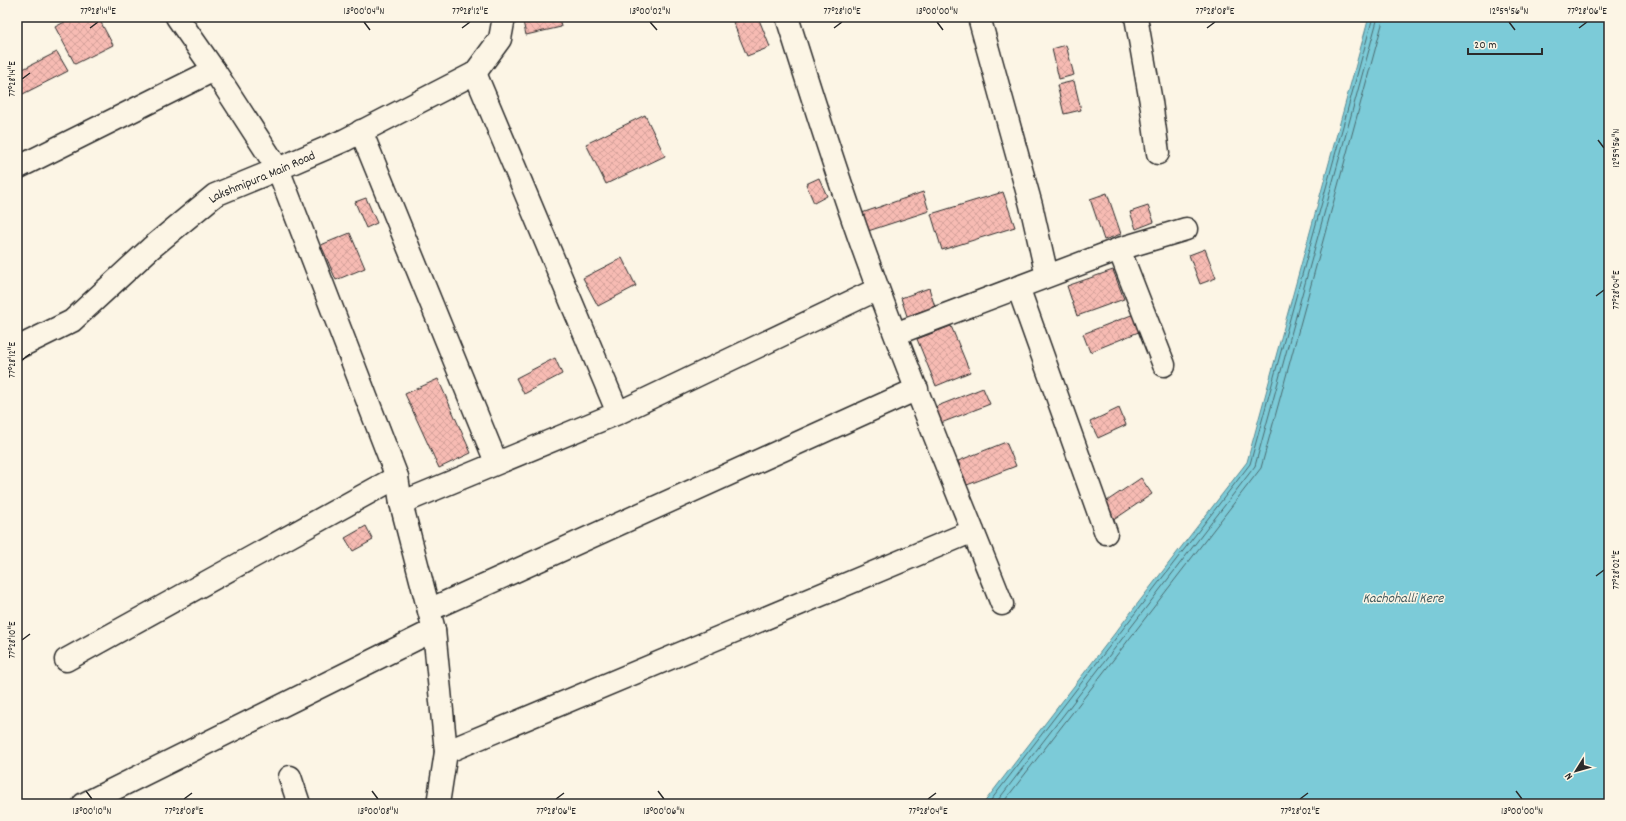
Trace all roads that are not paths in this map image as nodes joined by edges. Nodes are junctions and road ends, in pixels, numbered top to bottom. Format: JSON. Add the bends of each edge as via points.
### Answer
{"nodes":[{"id":1,"x":177,"y":17,"type":"edge"},
{"id":2,"x":504,"y":17,"type":"edge"},
{"id":3,"x":787,"y":17,"type":"edge"},
{"id":4,"x":979,"y":17,"type":"edge"},
{"id":5,"x":1136,"y":17,"type":"edge"},
{"id":6,"x":214,"y":70,"type":"junction"},
{"id":7,"x":475,"y":73,"type":"junction"},
{"id":8,"x":360,"y":131,"type":"junction"},
{"id":9,"x":1158,"y":153,"type":"dead end"},
{"id":10,"x":17,"y":168,"type":"edge"},
{"id":11,"x":278,"y":170,"type":"junction"},
{"id":12,"x":1186,"y":229,"type":"dead end"},
{"id":13,"x":1119,"y":249,"type":"junction"},
{"id":14,"x":1047,"y":276,"type":"junction"},
{"id":15,"x":1018,"y":287,"type":"junction"},
{"id":16,"x":878,"y":289,"type":"junction"},
{"id":17,"x":895,"y":334,"type":"junction"},
{"id":18,"x":17,"y":348,"type":"edge"},
{"id":19,"x":1164,"y":365,"type":"dead end"},
{"id":20,"x":916,"y":389,"type":"junction"},
{"id":21,"x":618,"y":413,"type":"junction"},
{"id":22,"x":496,"y":462,"type":"junction"},
{"id":23,"x":398,"y":477,"type":"junction"},
{"id":24,"x":401,"y":503,"type":"junction"},
{"id":25,"x":973,"y":531,"type":"junction"},
{"id":26,"x":1106,"y":533,"type":"dead end"},
{"id":27,"x":1002,"y":604,"type":"dead end"},
{"id":28,"x":431,"y":620,"type":"junction"},
{"id":29,"x":66,"y":660,"type":"dead end"},
{"id":30,"x":446,"y":752,"type":"junction"},
{"id":31,"x":290,"y":777,"type":"dead end"},
{"id":32,"x":84,"y":804,"type":"edge"},
{"id":33,"x":299,"y":804,"type":"edge"},
{"id":34,"x":438,"y":804,"type":"edge"}],
"edges":[{"from":1,"to":6,"type":"street"},
{"from":2,"to":7,"type":"street","name":"Lakshmipura Main Road","via":[[500,39]]},
{"from":3,"to":16,"type":"street","via":[[836,170]]},
{"from":4,"to":14,"type":"street","via":[[1031,205]]},
{"from":5,"to":9,"type":"street"},
{"from":6,"to":10,"type":"street"},
{"from":6,"to":11,"type":"street"},
{"from":7,"to":8,"type":"street","name":"Lakshmipura Main Road"},
{"from":7,"to":21,"type":"street"},
{"from":8,"to":11,"type":"street","name":"Lakshmipura Main Road"},
{"from":8,"to":22,"type":"street"},
{"from":11,"to":18,"type":"street","name":"Lakshmipura Main Road","via":[[215,195],[151,248],[72,321]]},
{"from":11,"to":23,"type":"street"},
{"from":12,"to":13,"type":"street"},
{"from":13,"to":14,"type":"street"},
{"from":13,"to":19,"type":"street"},
{"from":14,"to":15,"type":"street"},
{"from":15,"to":17,"type":"street"},
{"from":15,"to":26,"type":"street"},
{"from":16,"to":17,"type":"street"},
{"from":16,"to":21,"type":"street"},
{"from":17,"to":20,"type":"street"},
{"from":20,"to":25,"type":"street"},
{"from":20,"to":28,"type":"street"},
{"from":21,"to":22,"type":"street"},
{"from":22,"to":24,"type":"street"},
{"from":23,"to":24,"type":"street"},
{"from":23,"to":29,"type":"street"},
{"from":24,"to":28,"type":"street"},
{"from":25,"to":27,"type":"street"},
{"from":25,"to":30,"type":"street"},
{"from":28,"to":30,"type":"street"},
{"from":28,"to":32,"type":"street"},
{"from":30,"to":34,"type":"street"},
{"from":31,"to":33,"type":"street"}]}
